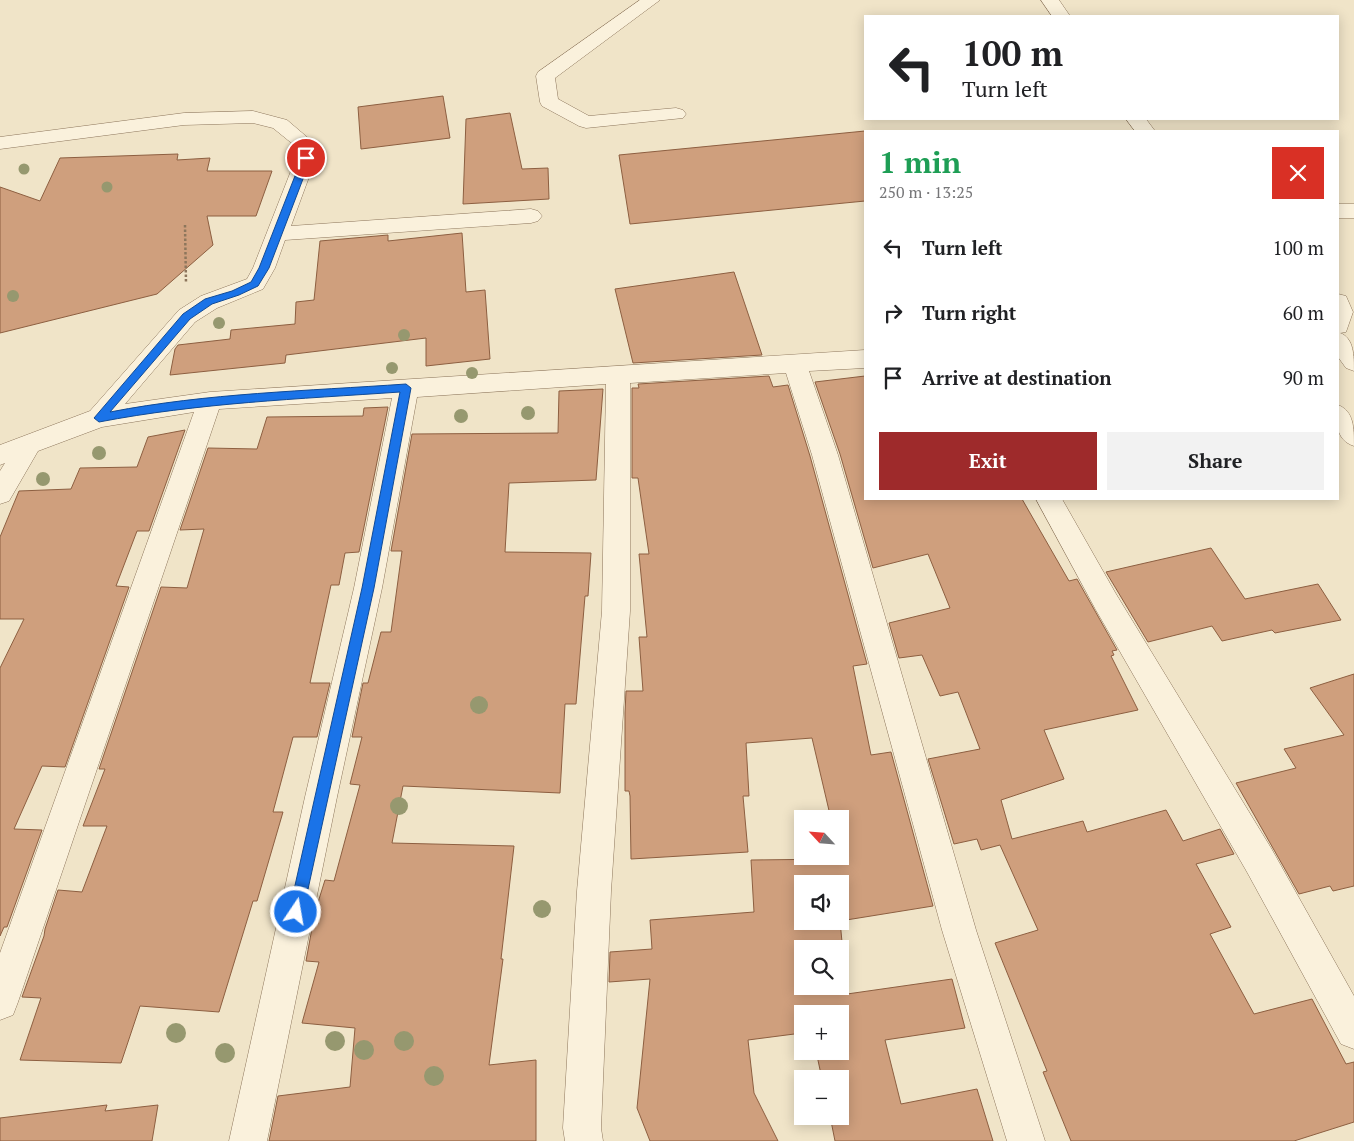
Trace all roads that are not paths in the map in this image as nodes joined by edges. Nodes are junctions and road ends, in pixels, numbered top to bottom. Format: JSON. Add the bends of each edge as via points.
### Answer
{"nodes":[{"id":1,"x":651,"y":0,"type":"edge"},
{"id":2,"x":1050,"y":0,"type":"edge"},
{"id":3,"x":1060,"y":15,"type":"edge"},
{"id":4,"x":676,"y":114,"type":"dead end"},
{"id":5,"x":0,"y":143,"type":"edge"},
{"id":6,"x":1339,"y":211,"type":"edge"},
{"id":7,"x":1354,"y":211,"type":"edge"},
{"id":8,"x":531,"y":216,"type":"dead end"},
{"id":9,"x":277,"y":234,"type":"junction"},
{"id":10,"x":1354,"y":290,"type":"edge"},
{"id":11,"x":1339,"y":291,"type":"edge"},
{"id":12,"x":1339,"y":304,"type":"edge"},
{"id":13,"x":1339,"y":322,"type":"edge"},
{"id":14,"x":1339,"y":342,"type":"edge"},
{"id":15,"x":864,"y":359,"type":"edge"},
{"id":16,"x":1354,"y":362,"type":"edge"},
{"id":17,"x":795,"y":364,"type":"junction"},
{"id":18,"x":618,"y":376,"type":"junction"},
{"id":19,"x":406,"y":388,"type":"junction"},
{"id":20,"x":210,"y":401,"type":"junction"},
{"id":21,"x":1339,"y":415,"type":"edge"},
{"id":22,"x":99,"y":418,"type":"junction"},
{"id":23,"x":1354,"y":436,"type":"edge"},
{"id":24,"x":30,"y":443,"type":"junction"},
{"id":25,"x":0,"y":455,"type":"edge"},
{"id":26,"x":0,"y":494,"type":"edge"},
{"id":27,"x":1050,"y":500,"type":"edge"},
{"id":28,"x":0,"y":1002,"type":"edge"},
{"id":29,"x":1354,"y":1031,"type":"edge"},
{"id":30,"x":248,"y":1141,"type":"edge"},
{"id":31,"x":584,"y":1141,"type":"edge"},
{"id":32,"x":1026,"y":1141,"type":"edge"}],
"edges":[{"from":1,"to":4,"type":"street","via":[[545,76],[549,102],[586,122]]},
{"from":2,"to":3,"type":"street"},
{"from":5,"to":9,"type":"street","via":[[184,119],[253,117],[280,124],[304,143],[306,158]]},
{"from":6,"to":7,"type":"street"},
{"from":8,"to":9,"type":"street"},
{"from":9,"to":22,"type":"street","via":[[255,284],[209,302],[187,316]]},
{"from":10,"to":11,"type":"street"},
{"from":12,"to":13,"type":"street","via":[[1342,312]]},
{"from":14,"to":16,"type":"street"},
{"from":15,"to":17,"type":"street"},
{"from":17,"to":18,"type":"street"},
{"from":17,"to":32,"type":"street","via":[[825,455],[959,930]]},
{"from":18,"to":19,"type":"street"},
{"from":18,"to":31,"type":"street","via":[[616,611],[594,901],[582,1128]]},
{"from":19,"to":20,"type":"street"},
{"from":19,"to":30,"type":"street","via":[[368,588],[320,797]]},
{"from":20,"to":22,"type":"street"},
{"from":20,"to":28,"type":"street"},
{"from":21,"to":23,"type":"street"},
{"from":22,"to":24,"type":"street"},
{"from":24,"to":25,"type":"street"},
{"from":24,"to":26,"type":"street"},
{"from":27,"to":29,"type":"street","via":[[1259,860]]}]}
